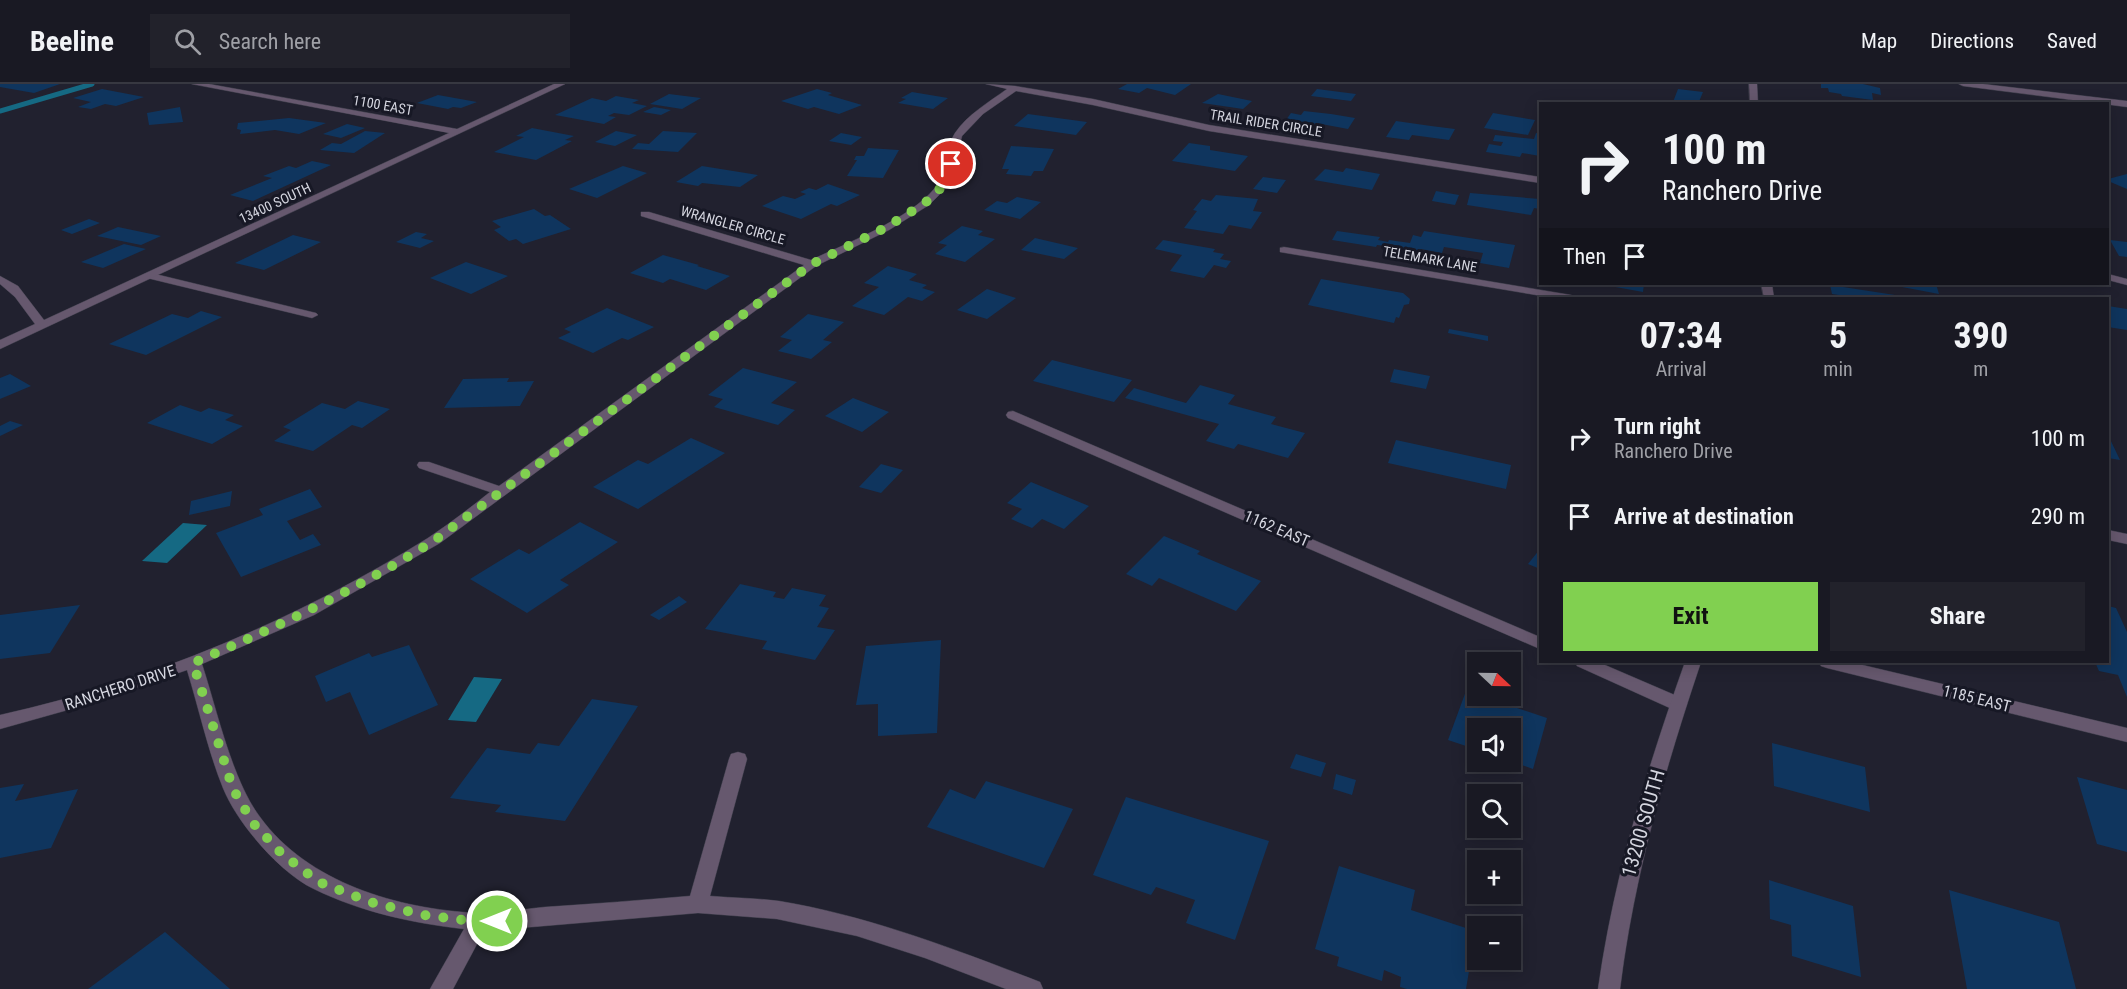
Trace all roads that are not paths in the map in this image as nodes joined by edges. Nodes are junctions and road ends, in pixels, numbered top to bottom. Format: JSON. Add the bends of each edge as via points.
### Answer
{"nodes":[{"id":1,"x":196,"y":84,"type":"edge"},
{"id":2,"x":561,"y":84,"type":"edge"},
{"id":3,"x":990,"y":84,"type":"edge"},
{"id":4,"x":1753,"y":84,"type":"edge"},
{"id":5,"x":1963,"y":84,"type":"edge"},
{"id":6,"x":1015,"y":88,"type":"junction"},
{"id":7,"x":1754,"y":102,"type":"edge"},
{"id":8,"x":2127,"y":104,"type":"edge"},
{"id":9,"x":458,"y":132,"type":"junction"},
{"id":10,"x":1539,"y":180,"type":"edge"},
{"id":11,"x":645,"y":214,"type":"dead end"},
{"id":12,"x":1284,"y":250,"type":"dead end"},
{"id":13,"x":812,"y":264,"type":"junction"},
{"id":14,"x":151,"y":276,"type":"junction"},
{"id":15,"x":2109,"y":277,"type":"edge"},
{"id":16,"x":0,"y":279,"type":"edge"},
{"id":17,"x":2127,"y":282,"type":"edge"},
{"id":18,"x":1565,"y":297,"type":"edge"},
{"id":19,"x":312,"y":315,"type":"dead end"},
{"id":20,"x":42,"y":325,"type":"junction"},
{"id":21,"x":0,"y":345,"type":"edge"},
{"id":22,"x":1013,"y":416,"type":"dead end"},
{"id":23,"x":424,"y":465,"type":"dead end"},
{"id":24,"x":500,"y":491,"type":"junction"},
{"id":25,"x":2109,"y":535,"type":"edge"},
{"id":26,"x":2127,"y":539,"type":"edge"},
{"id":27,"x":1539,"y":643,"type":"edge"},
{"id":28,"x":193,"y":663,"type":"junction"},
{"id":29,"x":1585,"y":663,"type":"edge"},
{"id":30,"x":1693,"y":663,"type":"edge"},
{"id":31,"x":1831,"y":663,"type":"edge"},
{"id":32,"x":1678,"y":704,"type":"junction"},
{"id":33,"x":0,"y":722,"type":"edge"},
{"id":34,"x":2127,"y":735,"type":"edge"},
{"id":35,"x":738,"y":759,"type":"dead end"},
{"id":36,"x":698,"y":904,"type":"junction"},
{"id":37,"x":478,"y":922,"type":"junction"},
{"id":38,"x":441,"y":989,"type":"edge"},
{"id":39,"x":1032,"y":989,"type":"edge"},
{"id":40,"x":1608,"y":989,"type":"edge"}],
"edges":[{"from":1,"to":9,"type":"street","name":"1100 EAST"},
{"from":2,"to":9,"type":"street","name":"13400 SOUTH"},
{"from":3,"to":6,"type":"street","name":"TRAIL RIDER CIRCLE"},
{"from":4,"to":7,"type":"street"},
{"from":5,"to":8,"type":"street"},
{"from":6,"to":10,"type":"street","name":"TRAIL RIDER CIRCLE","via":[[1209,128]]},
{"from":6,"to":13,"type":"street","name":"RANCHERO DRIVE","via":[[980,112],[958,135],[947,176],[925,203]]},
{"from":9,"to":14,"type":"street","name":"13400 SOUTH"},
{"from":11,"to":13,"type":"street","name":"WRANGLER CIRCLE"},
{"from":12,"to":18,"type":"street","name":"TELEMARK LANE"},
{"from":13,"to":24,"type":"street","name":"RANCHERO DRIVE"},
{"from":14,"to":19,"type":"street"},
{"from":14,"to":20,"type":"street","name":"13400 SOUTH"},
{"from":15,"to":17,"type":"street"},
{"from":16,"to":20,"type":"street","via":[[18,291],[31,315]]},
{"from":20,"to":21,"type":"street","name":"13400 SOUTH"},
{"from":22,"to":27,"type":"street","name":"1162 EAST"},
{"from":23,"to":24,"type":"street"},
{"from":24,"to":28,"type":"street","name":"RANCHERO DRIVE","via":[[435,540],[385,571],[287,622]]},
{"from":25,"to":26,"type":"street"},
{"from":28,"to":33,"type":"street","name":"RANCHERO DRIVE"},
{"from":28,"to":37,"type":"street","via":[[233,789],[253,823],[282,854],[319,882],[370,902]]},
{"from":29,"to":32,"type":"street"},
{"from":30,"to":32,"type":"street","name":"13200 SOUTH"},
{"from":31,"to":34,"type":"street","name":"1185 EAST"},
{"from":32,"to":40,"type":"street","name":"13200 SOUTH","via":[[1631,859]]},
{"from":35,"to":36,"type":"street"},
{"from":36,"to":37,"type":"street"},
{"from":36,"to":39,"type":"street","via":[[777,910],[857,927]]},
{"from":37,"to":38,"type":"street"}]}
